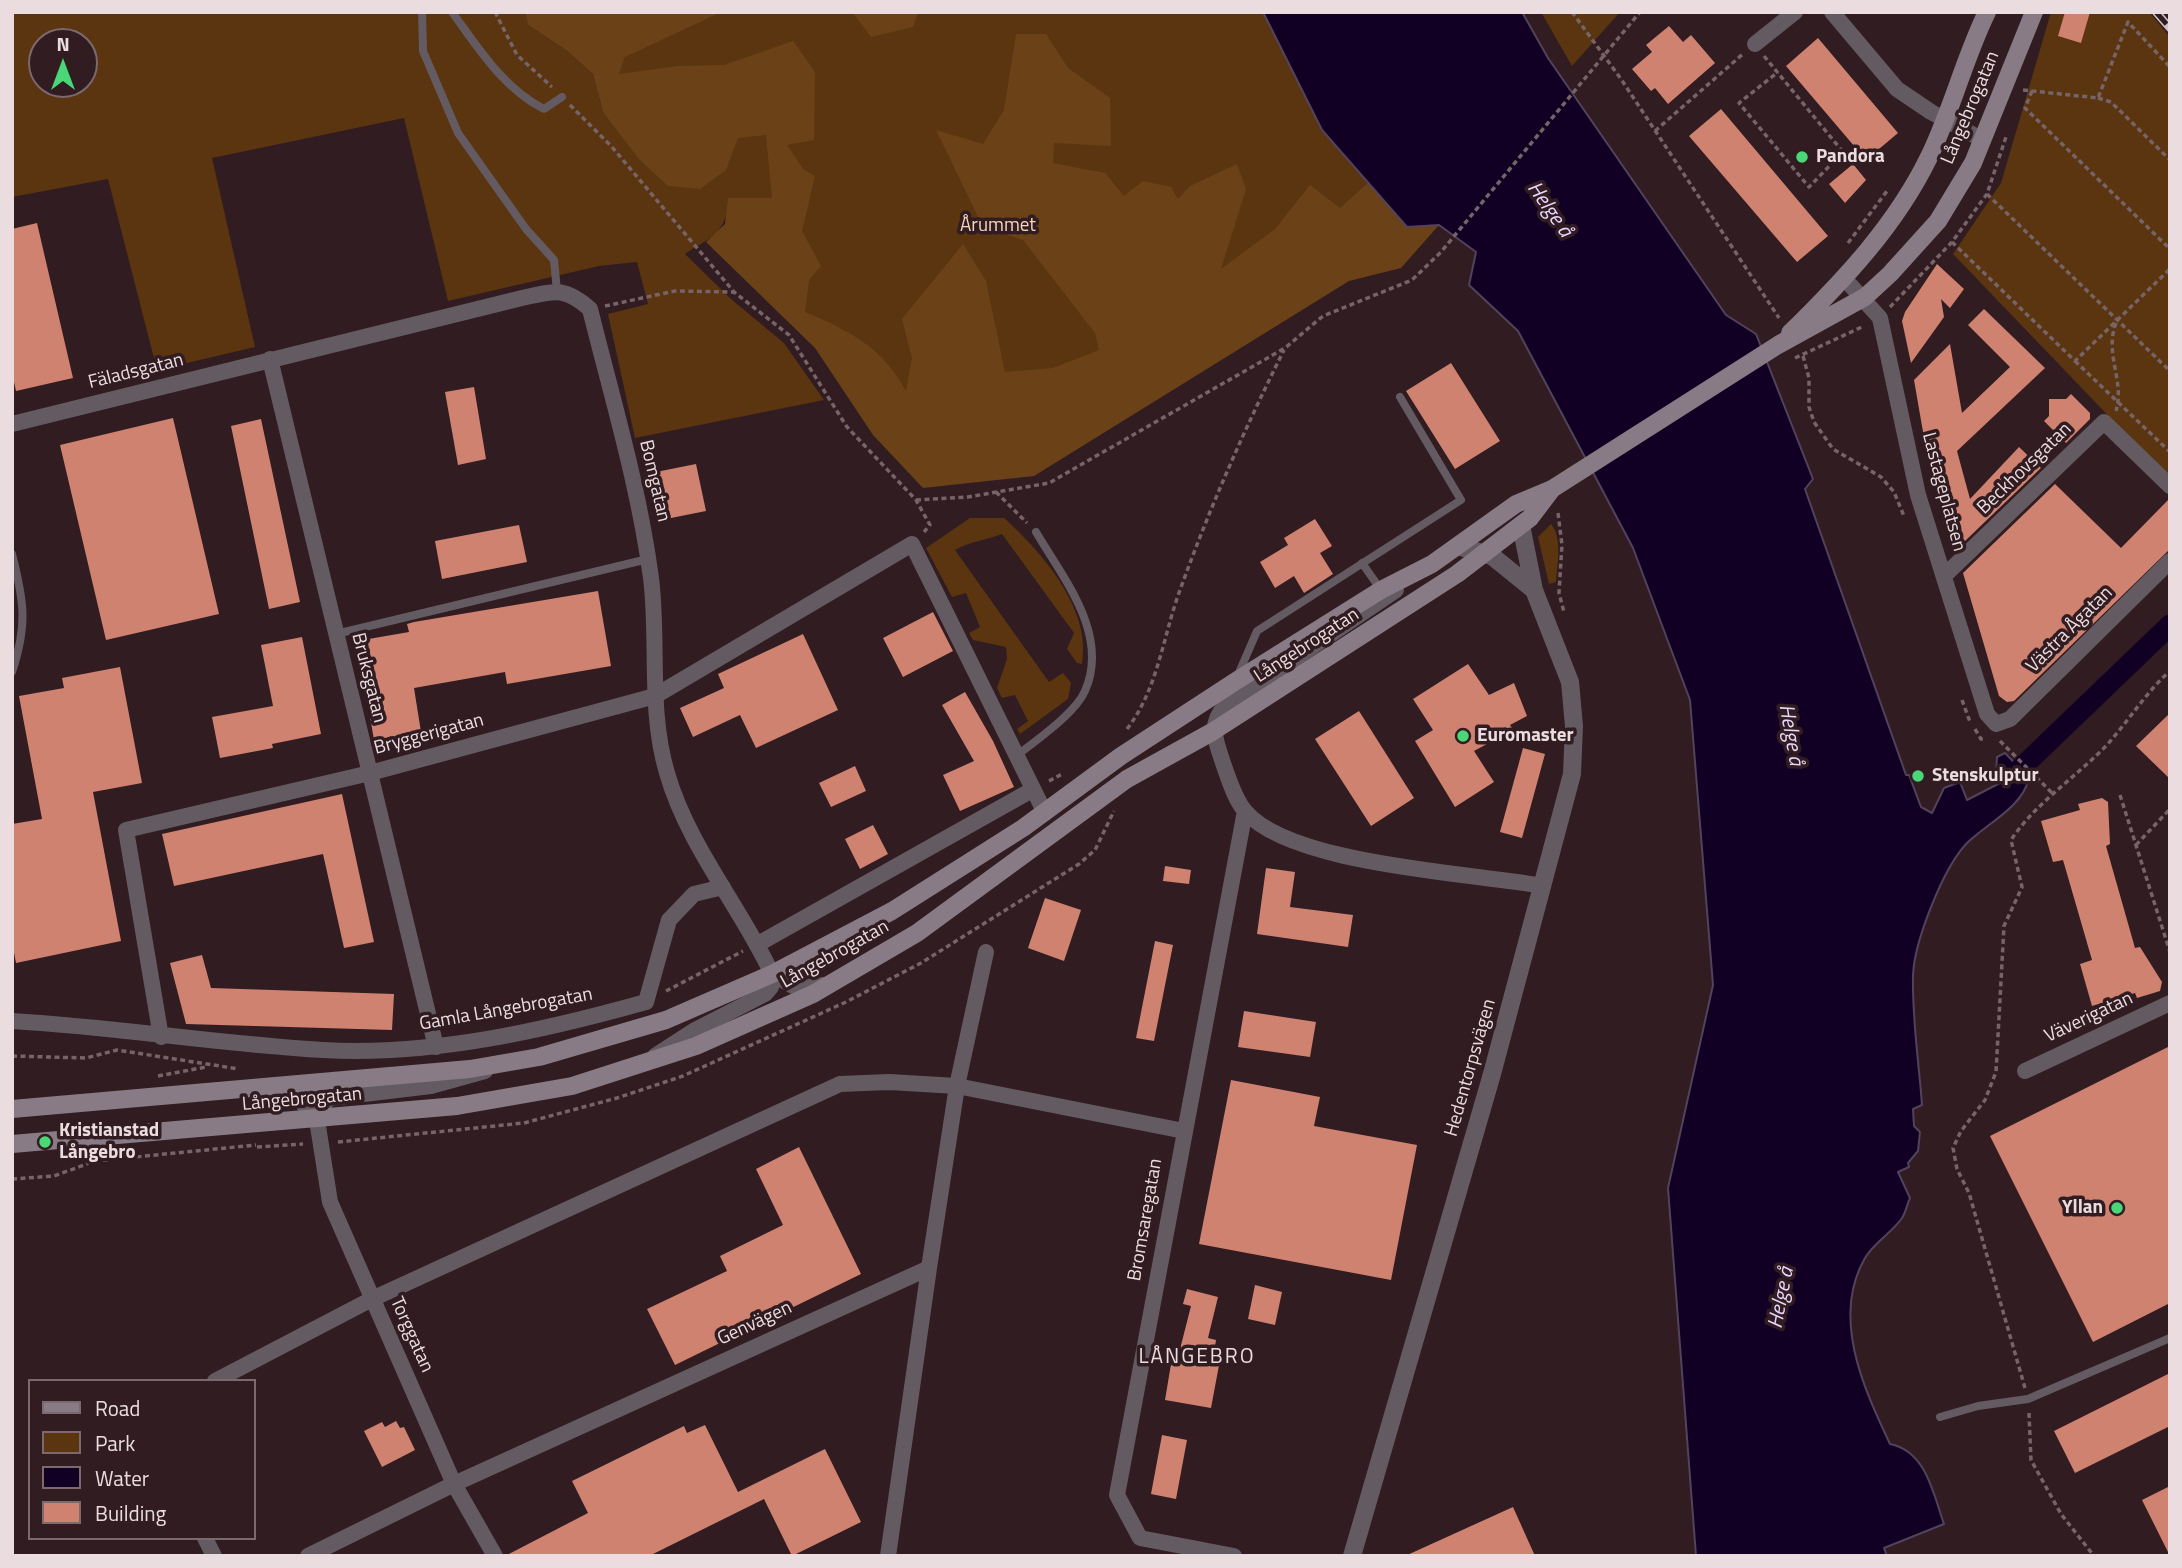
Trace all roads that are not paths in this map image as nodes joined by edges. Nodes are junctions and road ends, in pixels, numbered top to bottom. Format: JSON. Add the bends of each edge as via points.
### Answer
{"nodes":[{"id":1,"x":422,"y":12,"type":"edge"},
{"id":2,"x":452,"y":12,"type":"edge"},
{"id":3,"x":1795,"y":12,"type":"edge"},
{"id":4,"x":1832,"y":12,"type":"edge"},
{"id":5,"x":1987,"y":12,"type":"edge"},
{"id":6,"x":2034,"y":12,"type":"edge"},
{"id":7,"x":1755,"y":44,"type":"road end"},
{"id":8,"x":562,"y":97,"type":"road end"},
{"id":9,"x":1945,"y":119,"type":"junction"},
{"id":10,"x":1983,"y":140,"type":"junction"},
{"id":11,"x":1844,"y":278,"type":"junction"},
{"id":12,"x":557,"y":291,"type":"junction"},
{"id":13,"x":1865,"y":297,"type":"junction"},
{"id":14,"x":1783,"y":341,"type":"junction"},
{"id":15,"x":270,"y":359,"type":"junction"},
{"id":16,"x":1400,"y":397,"type":"dead end"},
{"id":17,"x":12,"y":424,"type":"edge"},
{"id":18,"x":1558,"y":485,"type":"junction"},
{"id":19,"x":2170,"y":486,"type":"edge"},
{"id":20,"x":1521,"y":526,"type":"junction"},
{"id":21,"x":1036,"y":532,"type":"road end"},
{"id":22,"x":1458,"y":546,"type":"junction"},
{"id":23,"x":12,"y":554,"type":"edge"},
{"id":24,"x":1484,"y":554,"type":"junction"},
{"id":25,"x":648,"y":559,"type":"junction"},
{"id":26,"x":2170,"y":561,"type":"edge"},
{"id":27,"x":1362,"y":564,"type":"junction"},
{"id":28,"x":1432,"y":564,"type":"junction"},
{"id":29,"x":1944,"y":576,"type":"junction"},
{"id":30,"x":1381,"y":590,"type":"junction"},
{"id":31,"x":1534,"y":590,"type":"junction"},
{"id":32,"x":336,"y":634,"type":"junction"},
{"id":33,"x":12,"y":672,"type":"edge"},
{"id":34,"x":1236,"y":681,"type":"junction"},
{"id":35,"x":655,"y":696,"type":"junction"},
{"id":36,"x":1212,"y":732,"type":"junction"},
{"id":37,"x":1994,"y":734,"type":"joint"},
{"id":38,"x":1015,"y":757,"type":"junction"},
{"id":39,"x":370,"y":773,"type":"junction"},
{"id":40,"x":1032,"y":790,"type":"junction"},
{"id":41,"x":1245,"y":811,"type":"junction"},
{"id":42,"x":1045,"y":813,"type":"junction"},
{"id":43,"x":1543,"y":886,"type":"junction"},
{"id":44,"x":723,"y":887,"type":"junction"},
{"id":45,"x":758,"y":944,"type":"junction"},
{"id":46,"x":986,"y":952,"type":"dead end"},
{"id":47,"x":772,"y":974,"type":"junction"},
{"id":48,"x":828,"y":985,"type":"junction"},
{"id":49,"x":2170,"y":1003,"type":"edge"},
{"id":50,"x":12,"y":1021,"type":"edge"},
{"id":51,"x":161,"y":1037,"type":"junction"},
{"id":52,"x":436,"y":1047,"type":"junction"},
{"id":53,"x":507,"y":1064,"type":"junction"},
{"id":54,"x":638,"y":1067,"type":"junction"},
{"id":55,"x":2025,"y":1071,"type":"dead end"},
{"id":56,"x":957,"y":1086,"type":"junction"},
{"id":57,"x":277,"y":1087,"type":"junction"},
{"id":58,"x":12,"y":1108,"type":"edge"},
{"id":59,"x":317,"y":1120,"type":"junction"},
{"id":60,"x":1184,"y":1131,"type":"junction"},
{"id":61,"x":12,"y":1144,"type":"edge"},
{"id":62,"x":929,"y":1268,"type":"junction"},
{"id":63,"x":372,"y":1299,"type":"junction"},
{"id":64,"x":2170,"y":1338,"type":"edge"},
{"id":65,"x":219,"y":1379,"type":"edge"},
{"id":66,"x":1940,"y":1417,"type":"dead end"},
{"id":67,"x":454,"y":1484,"type":"junction"},
{"id":68,"x":206,"y":1540,"type":"edge"},
{"id":69,"x":214,"y":1556,"type":"edge"},
{"id":70,"x":309,"y":1556,"type":"edge"},
{"id":71,"x":495,"y":1556,"type":"edge"},
{"id":72,"x":888,"y":1556,"type":"edge"},
{"id":73,"x":1234,"y":1556,"type":"edge"},
{"id":74,"x":1352,"y":1556,"type":"edge"}],
"edges":[{"from":1,"to":12,"type":"lane","via":[[424,51],[458,133],[526,229],[554,260]]},
{"from":2,"to":8,"type":"lane","via":[[520,97],[544,109]]},
{"from":3,"to":7,"type":"street"},
{"from":4,"to":9,"type":"street","via":[[1897,89]]},
{"from":5,"to":9,"type":"main road","name":"Långebrogatan"},
{"from":6,"to":10,"type":"main road","name":"Långebrogatan"},
{"from":9,"to":10,"type":"street"},
{"from":9,"to":11,"type":"main road","name":"Långebrogatan","via":[[1898,212]]},
{"from":10,"to":13,"type":"main road","name":"Långebrogatan","via":[[1938,220]]},
{"from":11,"to":13,"type":"street","name":"Lastageplatsen"},
{"from":11,"to":14,"type":"main road","name":"Långebrogatan"},
{"from":12,"to":15,"type":"street"},
{"from":12,"to":25,"type":"street","name":"Bomgatan","via":[[574,294],[590,309]]},
{"from":13,"to":14,"type":"main road","name":"Långebrogatan"},
{"from":13,"to":29,"type":"street","name":"Lastageplatsen","via":[[1880,318],[1919,495]]},
{"from":14,"to":18,"type":"main road","name":"Långebrogatan"},
{"from":15,"to":17,"type":"street","name":"Fäladsgatan"},
{"from":15,"to":32,"type":"street","name":"Bruksgatan"},
{"from":16,"to":27,"type":"lane","via":[[1461,500]]},
{"from":18,"to":20,"type":"main road","name":"Långebrogatan"},
{"from":18,"to":22,"type":"main road","name":"Långebrogatan","via":[[1517,504]]},
{"from":19,"to":29,"type":"street","name":"Beckhovsgatan","via":[[2104,422]]},
{"from":20,"to":24,"type":"main road","name":"Långebrogatan"},
{"from":20,"to":31,"type":"street","name":"Hedentorpsvägen"},
{"from":21,"to":38,"type":"lane","via":[[1085,616],[1092,655],[1085,692],[1059,721]]},
{"from":22,"to":24,"type":"street","name":"Hedentorpsvägen"},
{"from":22,"to":28,"type":"main road","name":"Långebrogatan"},
{"from":23,"to":33,"type":"lane","via":[[25,605],[20,650]]},
{"from":24,"to":31,"type":"street","name":"Hedentorpsvägen","via":[[1512,569]]},
{"from":24,"to":36,"type":"main road","name":"Långebrogatan"},
{"from":25,"to":32,"type":"lane"},
{"from":25,"to":35,"type":"street","name":"Bomgatan"},
{"from":26,"to":37,"type":"street","name":"Västra Ågatan"},
{"from":27,"to":30,"type":"lane"},
{"from":27,"to":34,"type":"lane","via":[[1257,631]]},
{"from":28,"to":30,"type":"main road","name":"Långebrogatan"},
{"from":28,"to":36,"type":"street","via":[[1226,705],[1216,715]]},
{"from":29,"to":37,"type":"street","name":"Lastageplatsen"},
{"from":30,"to":34,"type":"main road","name":"Långebrogatan"},
{"from":31,"to":43,"type":"street","name":"Hedentorpsvägen","via":[[1570,682],[1574,726],[1572,774]]},
{"from":32,"to":39,"type":"street","name":"Bruksgatan"},
{"from":34,"to":42,"type":"main road","name":"Långebrogatan","via":[[1121,756]]},
{"from":35,"to":38,"type":"street","name":"Bryggerigatan","via":[[912,544]]},
{"from":35,"to":39,"type":"street","name":"Bryggerigatan"},
{"from":35,"to":44,"type":"street","name":"Bomgatan","via":[[667,772],[682,811]]},
{"from":36,"to":41,"type":"street"},
{"from":36,"to":48,"type":"main road","name":"Långebrogatan","via":[[1127,779],[917,933]]},
{"from":38,"to":40,"type":"street"},
{"from":39,"to":51,"type":"street","name":"Bryggerigatan","via":[[126,830]]},
{"from":39,"to":52,"type":"street","name":"Bruksgatan"},
{"from":40,"to":42,"type":"street"},
{"from":40,"to":45,"type":"street"},
{"from":41,"to":43,"type":"street","via":[[1281,839],[1310,848]]},
{"from":41,"to":60,"type":"street","name":"Bromsaregatan"},
{"from":42,"to":47,"type":"main road","name":"Långebrogatan","via":[[892,911]]},
{"from":43,"to":74,"type":"street","name":"Hedentorpsvägen"},
{"from":44,"to":45,"type":"street","name":"Bomgatan"},
{"from":44,"to":52,"type":"street","name":"Gamla Långebrogatan","via":[[694,894],[669,920],[646,1002],[578,1021]]},
{"from":45,"to":47,"type":"street","name":"Bomgatan"},
{"from":46,"to":56,"type":"street"},
{"from":47,"to":48,"type":"street","via":[[793,986]]},
{"from":47,"to":53,"type":"main road","name":"Långebrogatan","via":[[666,1020]]},
{"from":47,"to":54,"type":"street","via":[[765,994],[695,1030]]},
{"from":48,"to":54,"type":"main road","name":"Långebrogatan","via":[[696,1046]]},
{"from":49,"to":55,"type":"street","name":"Väverigatan"},
{"from":50,"to":51,"type":"street","name":"Gamla Långebrogatan"},
{"from":51,"to":52,"type":"street","name":"Gamla Långebrogatan","via":[[324,1050]]},
{"from":53,"to":57,"type":"main road","name":"Långebrogatan"},
{"from":53,"to":59,"type":"street","via":[[431,1086],[330,1098]]},
{"from":54,"to":59,"type":"main road","name":"Långebrogatan","via":[[506,1099]]},
{"from":56,"to":60,"type":"street"},
{"from":56,"to":62,"type":"street"},
{"from":56,"to":63,"type":"street","via":[[840,1084]]},
{"from":57,"to":58,"type":"main road","name":"Långebrogatan"},
{"from":57,"to":59,"type":"street","via":[[296,1096]]},
{"from":59,"to":61,"type":"main road","name":"Långebrogatan"},
{"from":59,"to":63,"type":"street","name":"Torggatan","via":[[330,1202]]},
{"from":60,"to":73,"type":"street","name":"Bromsaregatan","via":[[1117,1495],[1140,1538]]},
{"from":62,"to":67,"type":"street","name":"Genvägen"},
{"from":62,"to":72,"type":"street"},
{"from":63,"to":65,"type":"street"},
{"from":63,"to":67,"type":"street","name":"Torggatan"},
{"from":64,"to":66,"type":"lane","via":[[2028,1399]]},
{"from":67,"to":70,"type":"street","name":"Genvägen"},
{"from":67,"to":71,"type":"street","name":"Torggatan"},
{"from":68,"to":69,"type":"street"}]}
